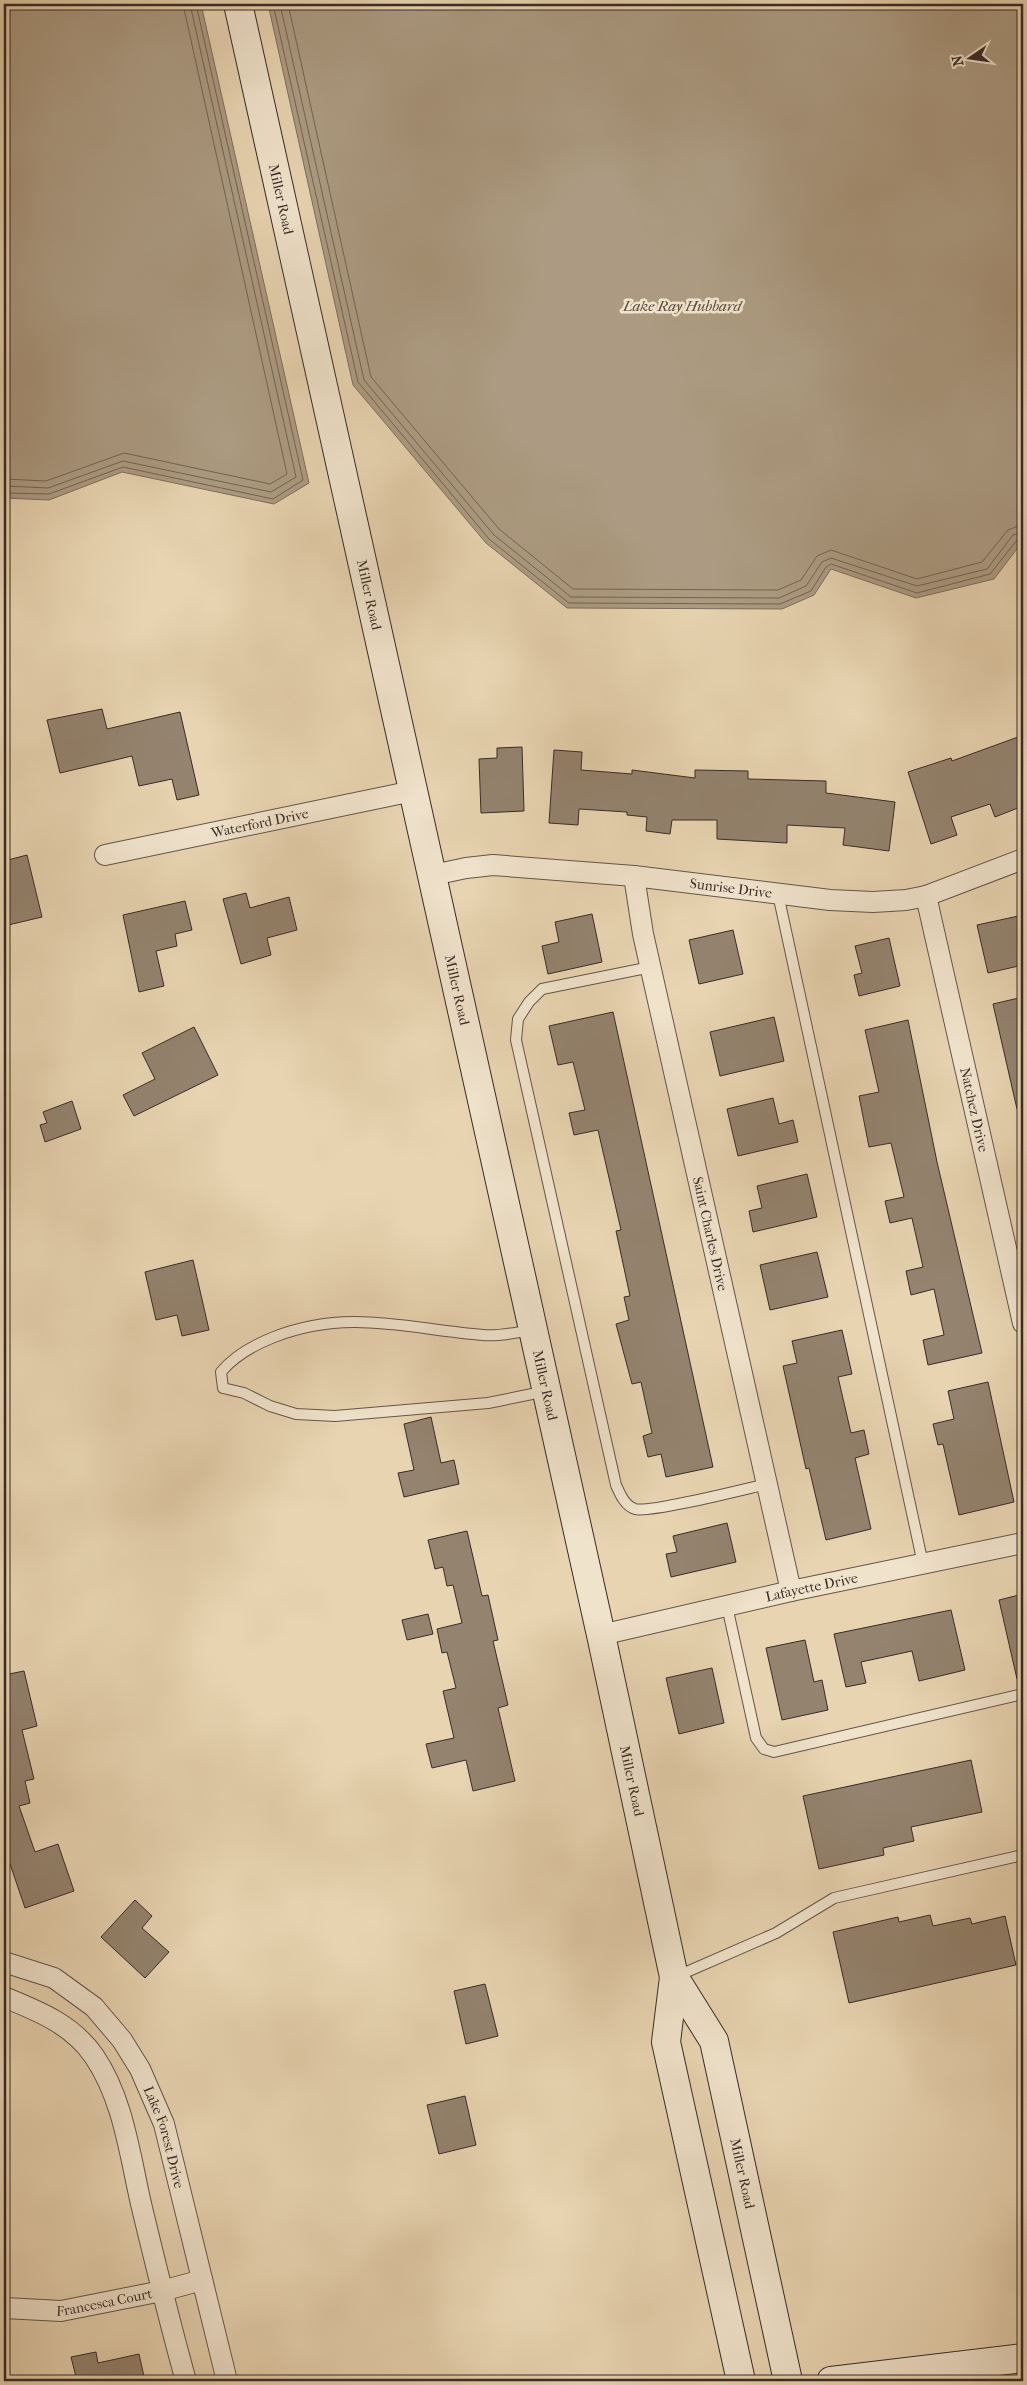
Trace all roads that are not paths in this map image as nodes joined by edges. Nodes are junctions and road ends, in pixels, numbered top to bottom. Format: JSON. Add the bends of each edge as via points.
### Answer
{"nodes":[{"id":1,"x":238,"y":4,"type":"edge"},
{"id":2,"x":413,"y":791,"type":"junction"},
{"id":3,"x":105,"y":855,"type":"dead end"},
{"id":4,"x":1023,"y":859,"type":"edge"},
{"id":5,"x":433,"y":875,"type":"junction"},
{"id":6,"x":634,"y":876,"type":"junction"},
{"id":7,"x":778,"y":894,"type":"junction"},
{"id":8,"x":926,"y":896,"type":"junction"},
{"id":9,"x":651,"y":967,"type":"junction"},
{"id":10,"x":1023,"y":1323,"type":"edge"},
{"id":11,"x":533,"y":1330,"type":"junction"},
{"id":12,"x":547,"y":1391,"type":"junction"},
{"id":13,"x":767,"y":1484,"type":"junction"},
{"id":14,"x":1023,"y":1544,"type":"edge"},
{"id":15,"x":923,"y":1564,"type":"junction"},
{"id":16,"x":791,"y":1591,"type":"junction"},
{"id":17,"x":727,"y":1606,"type":"junction"},
{"id":18,"x":601,"y":1635,"type":"junction"},
{"id":19,"x":1023,"y":1694,"type":"edge"},
{"id":20,"x":1023,"y":1855,"type":"edge"},
{"id":21,"x":4,"y":1962,"type":"edge"},
{"id":22,"x":674,"y":1977,"type":"junction"},
{"id":23,"x":4,"y":1997,"type":"edge"},
{"id":24,"x":202,"y":2280,"type":"junction"},
{"id":25,"x":162,"y":2291,"type":"junction"},
{"id":26,"x":4,"y":2308,"type":"edge"},
{"id":27,"x":1023,"y":2358,"type":"edge"},
{"id":28,"x":911,"y":2376,"type":"edge"},
{"id":29,"x":186,"y":2381,"type":"edge"},
{"id":30,"x":227,"y":2381,"type":"edge"},
{"id":31,"x":741,"y":2381,"type":"edge"},
{"id":32,"x":788,"y":2381,"type":"edge"},
{"id":33,"x":831,"y":2381,"type":"edge"}],
"edges":[{"from":1,"to":2,"type":"main road","name":"Miller Road"},
{"from":2,"to":3,"type":"street","name":"Waterford Drive"},
{"from":2,"to":5,"type":"main road","name":"Miller Road"},
{"from":4,"to":8,"type":"street","name":"Sunrise Drive"},
{"from":5,"to":6,"type":"street","name":"Sunrise Drive","via":[[493,866]]},
{"from":5,"to":11,"type":"main road","name":"Miller Road"},
{"from":6,"to":7,"type":"street","name":"Sunrise Drive"},
{"from":6,"to":9,"type":"street","name":"Saint Charles Drive"},
{"from":7,"to":8,"type":"street","name":"Sunrise Drive","via":[[873,902]]},
{"from":7,"to":15,"type":"lane"},
{"from":8,"to":10,"type":"street","name":"Natchez Drive"},
{"from":9,"to":13,"type":"street","name":"Saint Charles Drive"},
{"from":9,"to":13,"type":"lane","via":[[542,989],[518,1019],[516,1040],[580,1328],[616,1486],[625,1502],[634,1509],[655,1508]]},
{"from":11,"to":12,"type":"main road","name":"Miller Road"},
{"from":11,"to":12,"type":"lane","via":[[486,1336],[385,1322],[339,1321],[299,1327],[257,1344],[231,1360],[221,1372],[223,1388],[244,1392],[270,1406],[296,1414],[335,1416],[488,1403]]},
{"from":12,"to":18,"type":"main road","name":"Miller Road"},
{"from":13,"to":16,"type":"street","name":"Saint Charles Drive"},
{"from":14,"to":15,"type":"street","name":"Lafayette Drive"},
{"from":15,"to":16,"type":"street","name":"Lafayette Drive"},
{"from":16,"to":17,"type":"street","name":"Lafayette Drive"},
{"from":17,"to":18,"type":"street","name":"Lafayette Drive"},
{"from":17,"to":19,"type":"lane","via":[[756,1738],[764,1749],[774,1752]]},
{"from":18,"to":22,"type":"main road","name":"Miller Road"},
{"from":20,"to":22,"type":"lane","via":[[834,1898],[776,1933]]},
{"from":21,"to":24,"type":"street","name":"Lake Forest Drive","via":[[54,1978],[94,2007],[122,2040],[140,2069],[164,2124]]},
{"from":22,"to":31,"type":"main road","name":"Miller Road","via":[[666,2042]]},
{"from":22,"to":32,"type":"main road","name":"Miller Road","via":[[714,2041]]},
{"from":23,"to":25,"type":"street","via":[[67,2026],[94,2056],[116,2097]]},
{"from":24,"to":25,"type":"street","name":"Francesca Court"},
{"from":24,"to":30,"type":"street","name":"Lake Forest Drive"},
{"from":25,"to":26,"type":"street","name":"Francesca Court","via":[[61,2311]]},
{"from":25,"to":29,"type":"street"},
{"from":27,"to":28,"type":"main road"},
{"from":28,"to":33,"type":"main road"}]}
